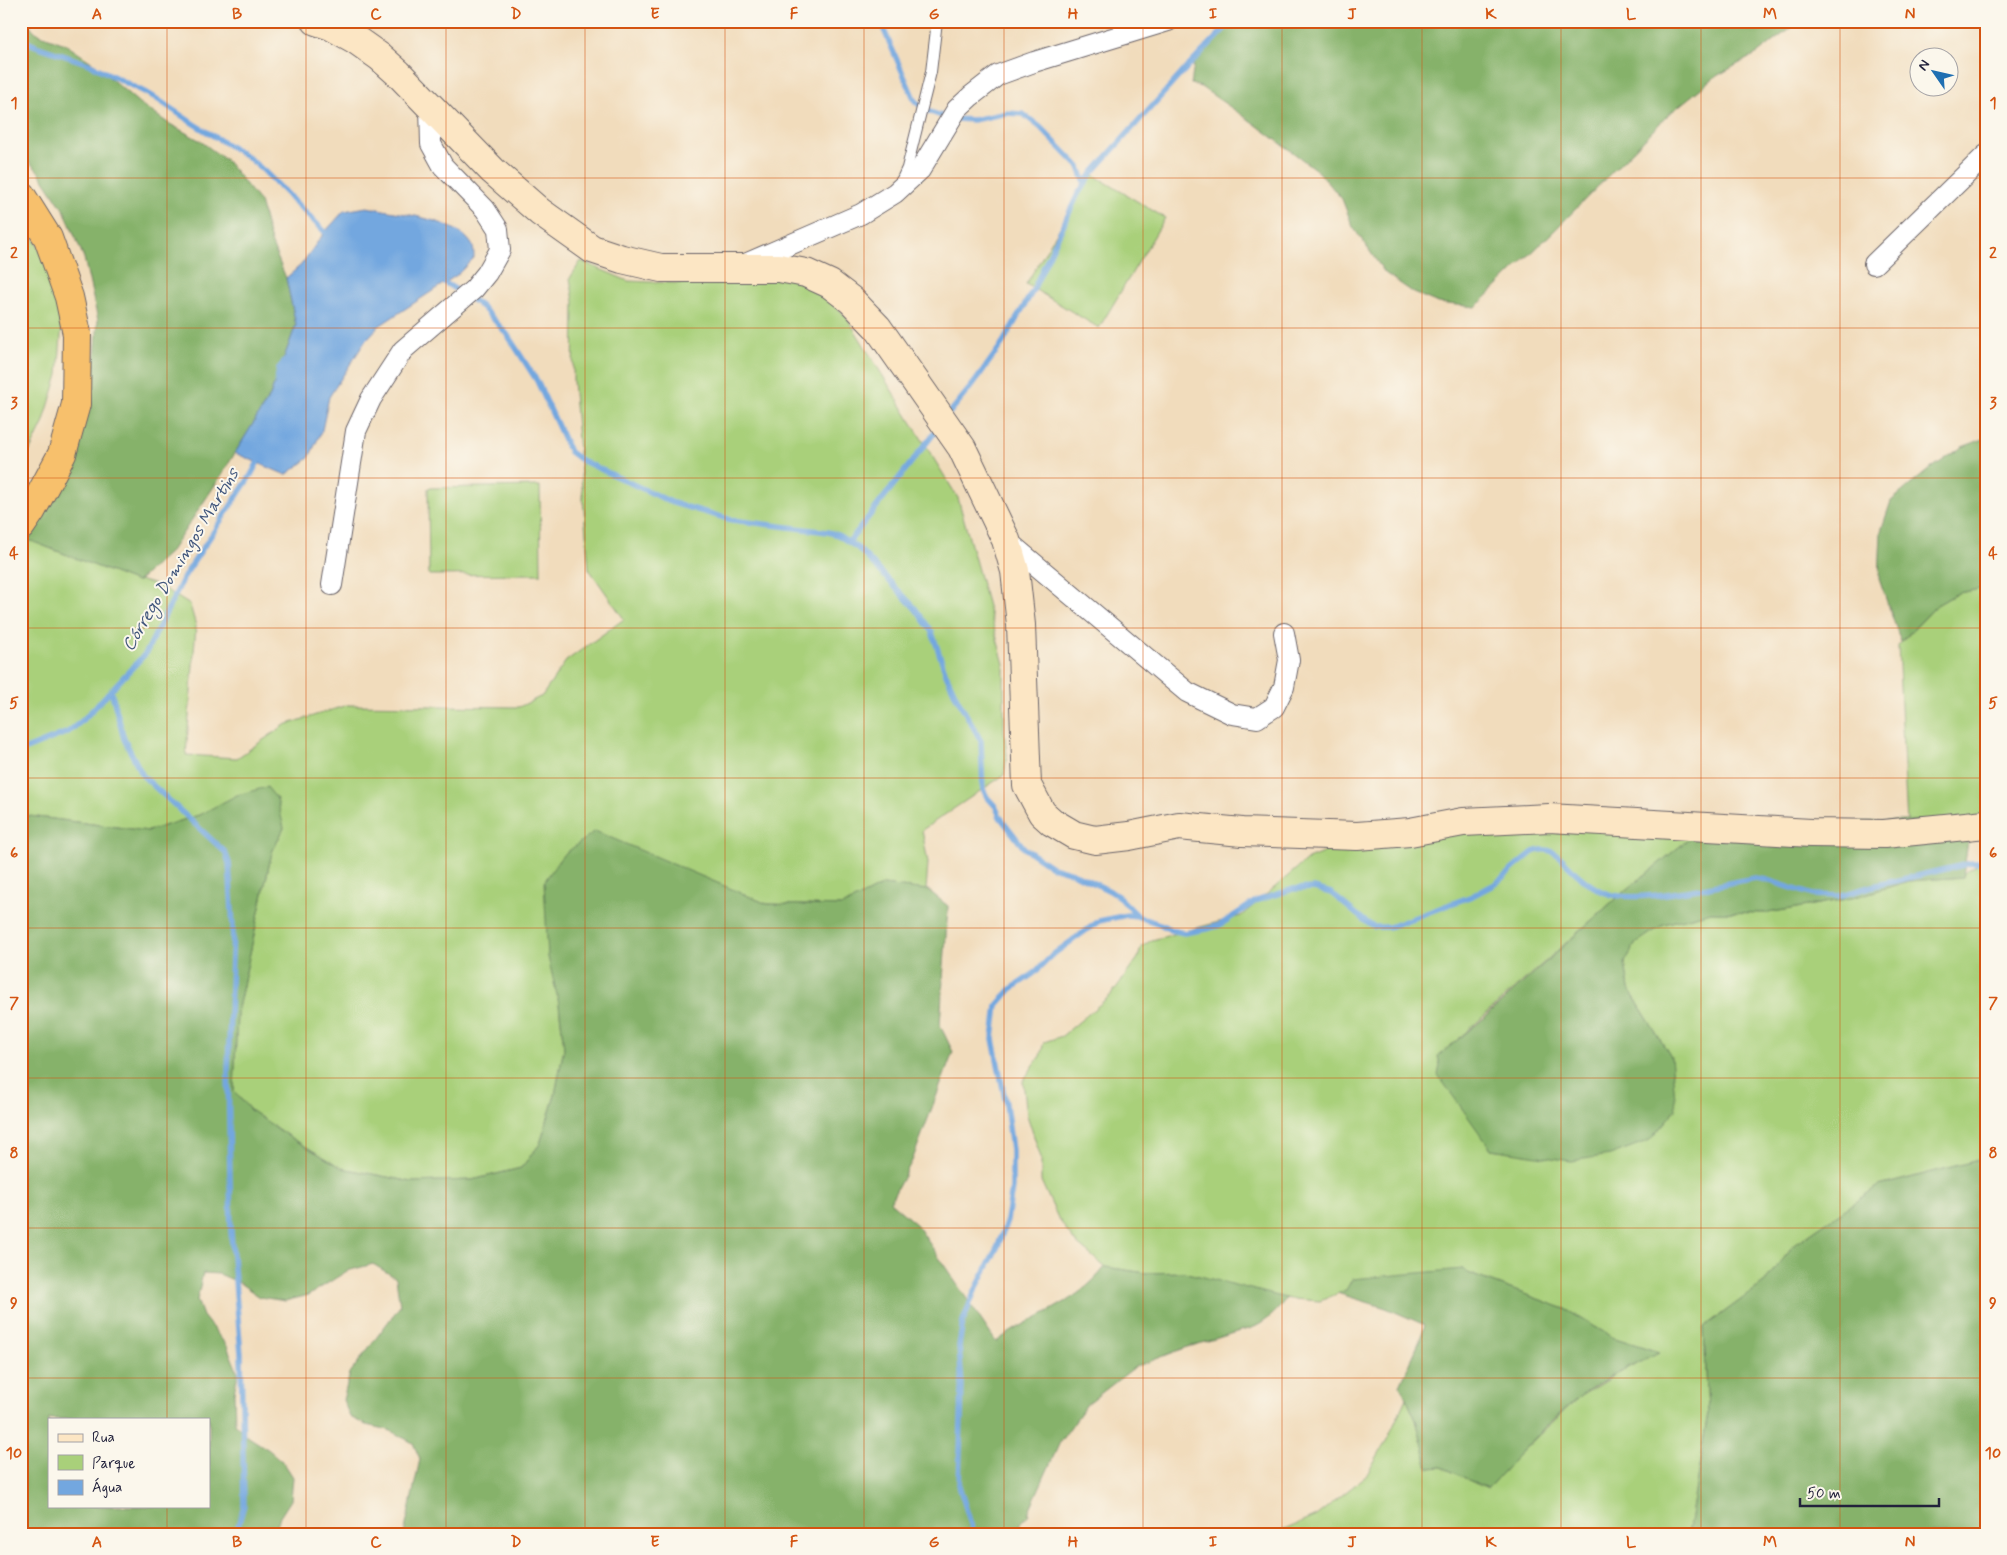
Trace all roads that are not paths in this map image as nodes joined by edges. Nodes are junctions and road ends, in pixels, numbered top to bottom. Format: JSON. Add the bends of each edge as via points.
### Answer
{"nodes":[{"id":1,"x":316,"y":21,"type":"edge"},
{"id":2,"x":937,"y":21,"type":"edge"},
{"id":3,"x":1168,"y":21,"type":"edge"},
{"id":4,"x":430,"y":106,"type":"junction"},
{"id":5,"x":1986,"y":155,"type":"edge"},
{"id":6,"x":895,"y":193,"type":"junction"},
{"id":7,"x":21,"y":195,"type":"edge"},
{"id":8,"x":1874,"y":264,"type":"dead end"},
{"id":9,"x":737,"y":268,"type":"junction"},
{"id":10,"x":21,"y":526,"type":"edge"},
{"id":11,"x":1006,"y":540,"type":"junction"},
{"id":12,"x":332,"y":585,"type":"dead end"},
{"id":13,"x":1284,"y":633,"type":"dead end"},
{"id":14,"x":1986,"y":824,"type":"edge"}],
"edges":[{"from":1,"to":4,"type":"street","via":[[348,35],[380,57]]},
{"from":2,"to":6,"type":"lane","via":[[927,94],[907,168]]},
{"from":3,"to":6,"type":"street","via":[[998,75],[957,109],[920,170]]},
{"from":4,"to":9,"type":"street","via":[[493,172],[540,212],[592,249],[661,268]]},
{"from":4,"to":12,"type":"street","via":[[431,144],[444,166],[485,209],[498,229],[500,250],[488,273],[474,289],[403,350],[371,399],[356,431]]},
{"from":5,"to":8,"type":"street"},
{"from":6,"to":9,"type":"street","via":[[861,214]]},
{"from":7,"to":10,"type":"highway","via":[[48,238],[69,297],[77,334],[76,404],[62,454]]},
{"from":9,"to":11,"type":"street","via":[[779,268],[806,273],[830,284],[852,300],[878,328],[962,448]]},
{"from":11,"to":13,"type":"street","via":[[1187,692],[1232,714],[1257,718],[1274,707],[1284,687],[1289,660]]},
{"from":11,"to":14,"type":"street","via":[[1015,571],[1022,625],[1027,785],[1042,813],[1074,835],[1095,840],[1179,826],[1356,836],[1410,832],[1463,822],[1549,818],[1810,833],[1884,834]]}]}
